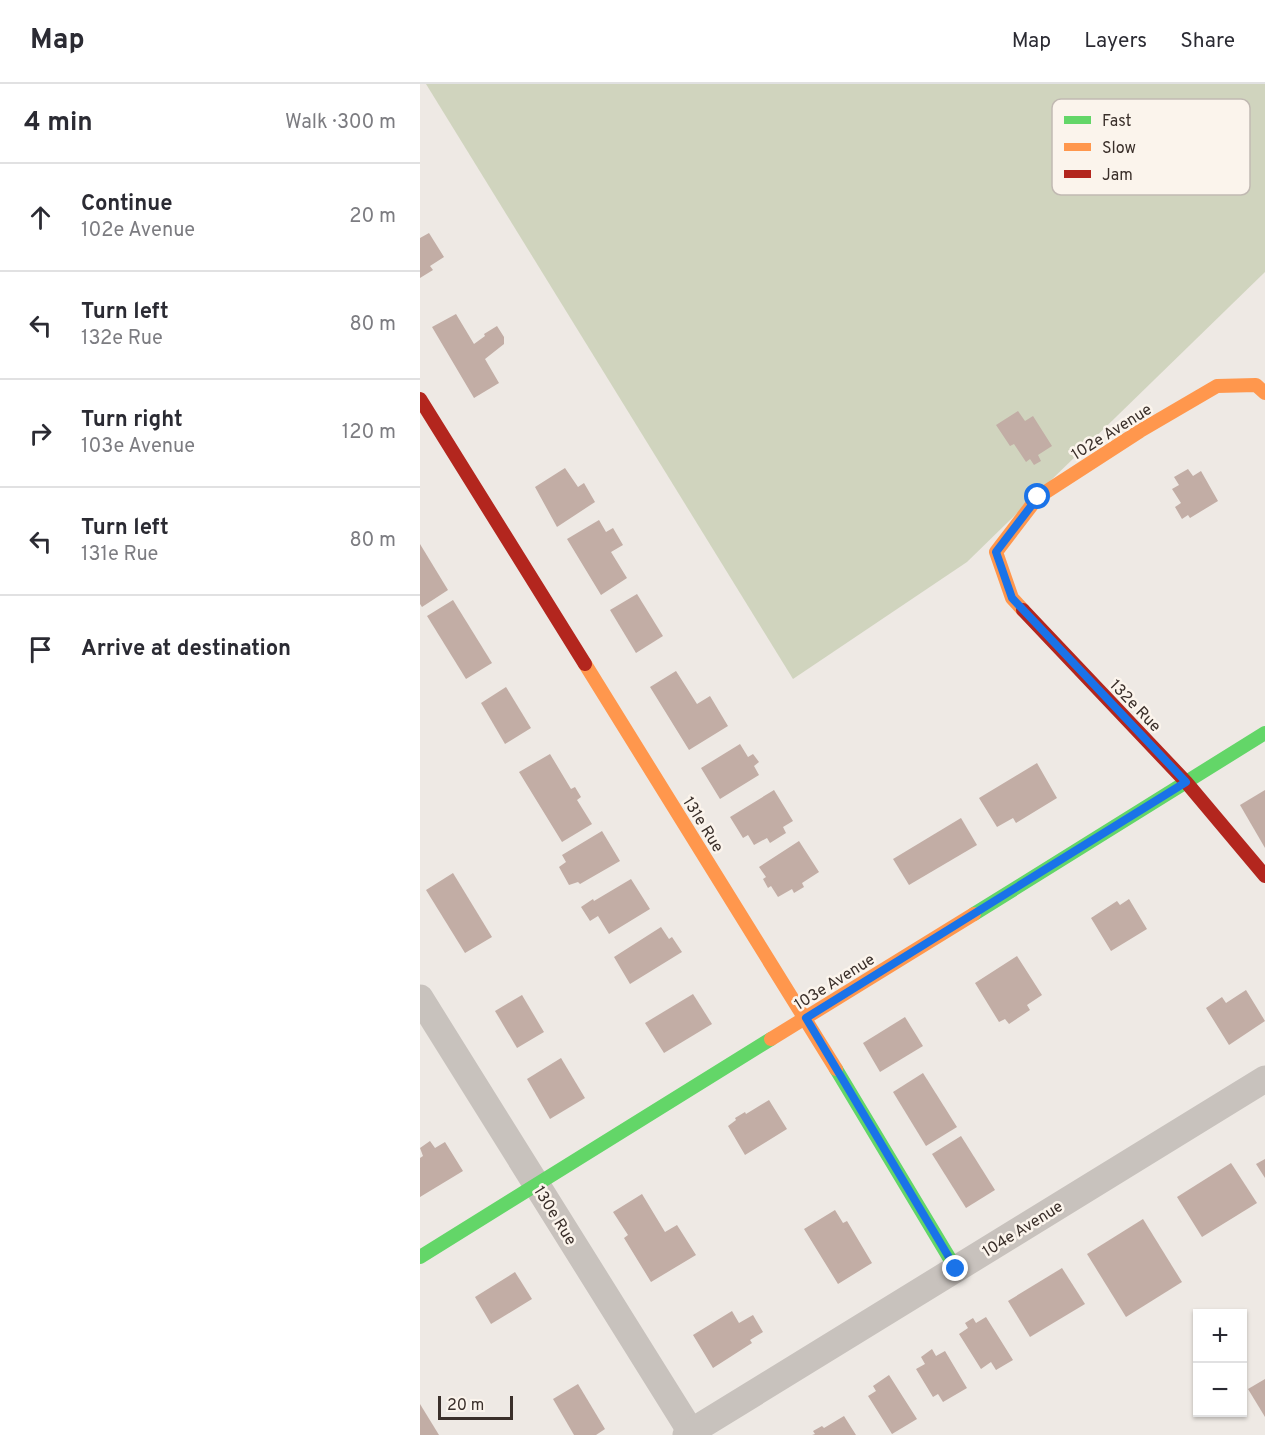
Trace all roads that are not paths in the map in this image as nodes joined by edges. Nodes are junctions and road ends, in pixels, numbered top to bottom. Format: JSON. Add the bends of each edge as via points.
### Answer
{"nodes":[{"id":1,"x":1265,"y":393,"type":"edge"},
{"id":2,"x":420,"y":399,"type":"edge"},
{"id":3,"x":996,"y":552,"type":"joint"},
{"id":4,"x":1265,"y":733,"type":"edge"},
{"id":5,"x":1186,"y":782,"type":"junction"},
{"id":6,"x":1265,"y":876,"type":"edge"},
{"id":7,"x":420,"y":998,"type":"edge"},
{"id":8,"x":806,"y":1018,"type":"junction"},
{"id":9,"x":1265,"y":1078,"type":"edge"},
{"id":10,"x":537,"y":1184,"type":"junction"},
{"id":11,"x":420,"y":1257,"type":"edge"},
{"id":12,"x":956,"y":1269,"type":"junction"},
{"id":13,"x":689,"y":1434,"type":"edge"}],
"edges":[{"from":1,"to":3,"type":"street","name":"102e Avenue","via":[[1256,385],[1217,386],[1149,426],[1038,497]]},
{"from":2,"to":8,"type":"street","name":"131e Rue"},
{"from":3,"to":5,"type":"street","name":"132e Rue","via":[[1012,598]]},
{"from":4,"to":5,"type":"street","name":"103e Avenue"},
{"from":5,"to":6,"type":"street","name":"132e Rue"},
{"from":5,"to":8,"type":"street","name":"103e Avenue"},
{"from":7,"to":10,"type":"street","name":"130e Rue"},
{"from":8,"to":10,"type":"street","name":"103e Avenue"},
{"from":8,"to":12,"type":"street","name":"131e Rue"},
{"from":9,"to":12,"type":"street","name":"104e Avenue"},
{"from":10,"to":11,"type":"street","name":"103e Avenue"},
{"from":10,"to":13,"type":"street","name":"130e Rue"},
{"from":12,"to":13,"type":"street","name":"104e Avenue"}]}
